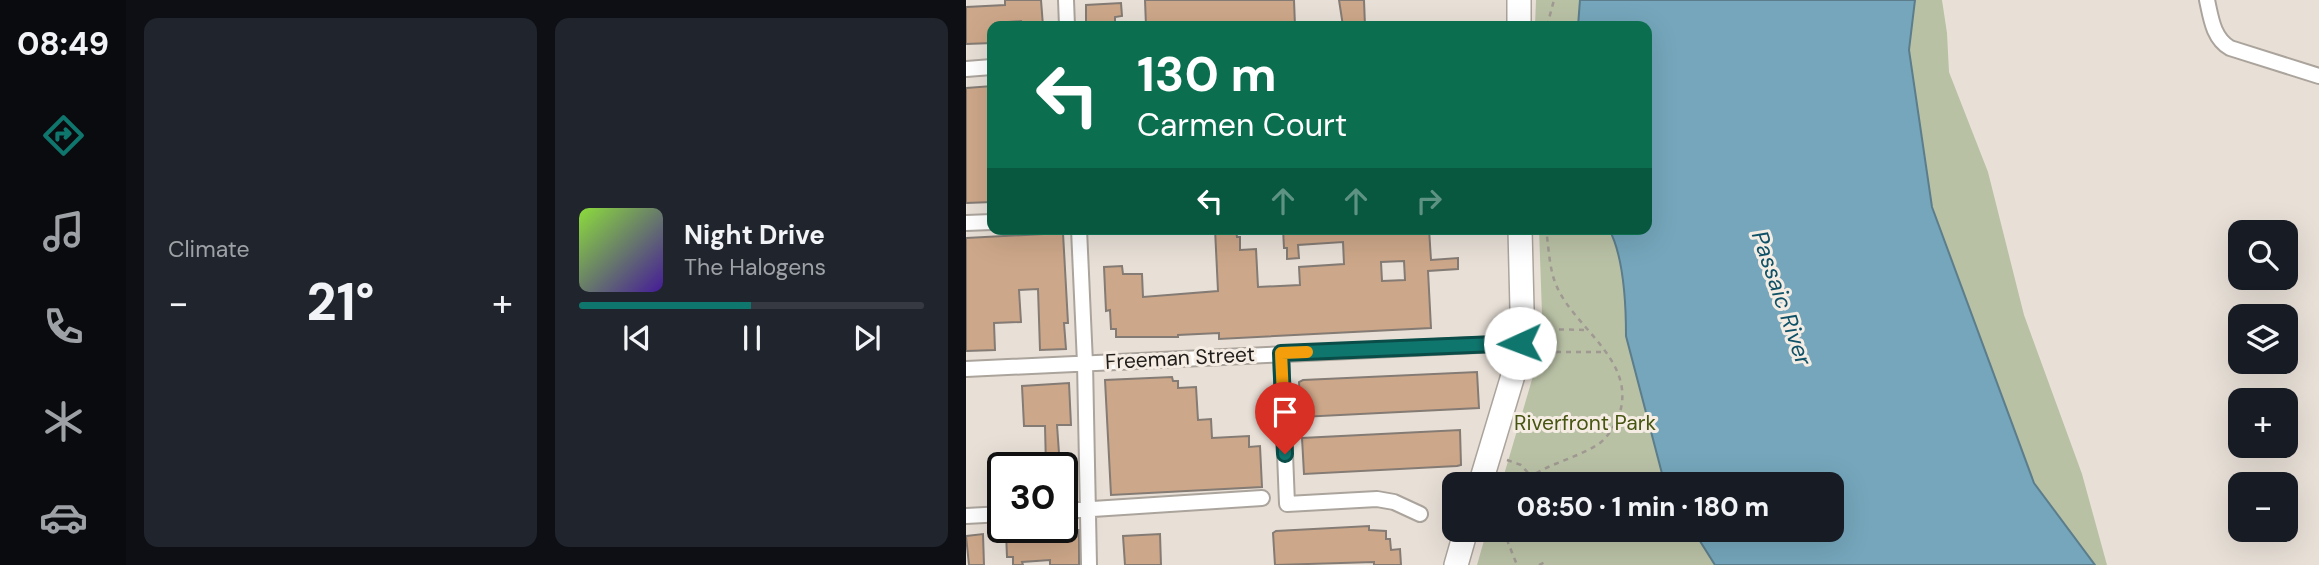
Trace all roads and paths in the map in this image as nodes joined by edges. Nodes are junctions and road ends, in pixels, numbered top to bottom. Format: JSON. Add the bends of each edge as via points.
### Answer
{"nodes":[{"id":1,"x":1066,"y":0,"type":"edge"},
{"id":2,"x":1519,"y":0,"type":"edge"},
{"id":3,"x":1554,"y":0,"type":"edge"},
{"id":4,"x":2207,"y":0,"type":"edge"},
{"id":5,"x":1067,"y":21,"type":"edge"},
{"id":6,"x":1519,"y":21,"type":"edge"},
{"id":7,"x":1548,"y":21,"type":"edge"},
{"id":8,"x":987,"y":67,"type":"edge"},
{"id":9,"x":966,"y":69,"type":"edge"},
{"id":10,"x":2319,"y":76,"type":"edge"},
{"id":11,"x":987,"y":222,"type":"edge"},
{"id":12,"x":966,"y":223,"type":"edge"},
{"id":13,"x":1079,"y":235,"type":"edge"},
{"id":14,"x":1520,"y":235,"type":"edge"},
{"id":15,"x":1547,"y":235,"type":"edge"},
{"id":16,"x":1539,"y":329,"type":"dead end"},
{"id":17,"x":1588,"y":330,"type":"junction"},
{"id":18,"x":1528,"y":348,"type":"junction"},
{"id":19,"x":1606,"y":352,"type":"junction"},
{"id":20,"x":1281,"y":353,"type":"junction"},
{"id":21,"x":1085,"y":363,"type":"junction"},
{"id":22,"x":966,"y":369,"type":"edge"},
{"id":23,"x":1505,"y":460,"type":"dead end"},
{"id":24,"x":1484,"y":472,"type":"edge"},
{"id":25,"x":1527,"y":472,"type":"edge"},
{"id":26,"x":1537,"y":472,"type":"edge"},
{"id":27,"x":1262,"y":498,"type":"dead end"},
{"id":28,"x":1078,"y":510,"type":"edge"},
{"id":29,"x":1087,"y":510,"type":"junction"},
{"id":30,"x":1420,"y":514,"type":"dead end"},
{"id":31,"x":987,"y":515,"type":"edge"},
{"id":32,"x":966,"y":516,"type":"edge"},
{"id":33,"x":1463,"y":542,"type":"edge"},
{"id":34,"x":1508,"y":542,"type":"edge"},
{"id":35,"x":1089,"y":565,"type":"edge"},
{"id":36,"x":1456,"y":565,"type":"edge"},
{"id":37,"x":1517,"y":565,"type":"edge"}],
"edges":[{"from":1,"to":5,"type":"street"},
{"from":2,"to":6,"type":"main road"},
{"from":3,"to":7,"type":"path"},
{"from":4,"to":10,"type":"street","via":[[2223,44]]},
{"from":8,"to":9,"type":"street"},
{"from":11,"to":12,"type":"street"},
{"from":13,"to":21,"type":"street"},
{"from":14,"to":18,"type":"main road"},
{"from":15,"to":17,"type":"path","via":[[1557,287]]},
{"from":16,"to":17,"type":"path"},
{"from":17,"to":19,"type":"path"},
{"from":18,"to":19,"type":"path"},
{"from":18,"to":20,"type":"street","name":"Freeman Street"},
{"from":18,"to":24,"type":"main road","via":[[1514,372]]},
{"from":19,"to":26,"type":"path","via":[[1622,393],[1611,432],[1600,443]]},
{"from":20,"to":21,"type":"street","name":"Freeman Street"},
{"from":20,"to":30,"type":"street","via":[[1287,504],[1377,499]]},
{"from":21,"to":22,"type":"street","name":"Freeman Street"},
{"from":21,"to":29,"type":"street"},
{"from":23,"to":25,"type":"path"},
{"from":27,"to":29,"type":"street"},
{"from":28,"to":29,"type":"street"},
{"from":29,"to":35,"type":"street"},
{"from":31,"to":32,"type":"street"},
{"from":33,"to":36,"type":"main road"},
{"from":34,"to":37,"type":"path"}]}
